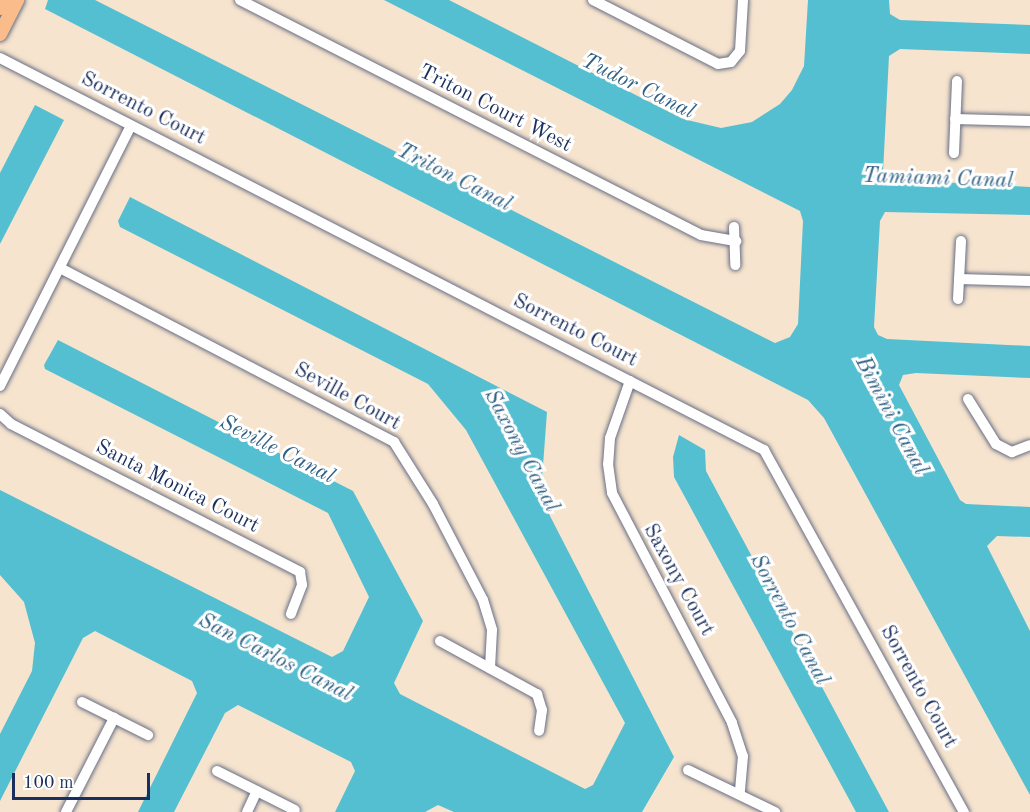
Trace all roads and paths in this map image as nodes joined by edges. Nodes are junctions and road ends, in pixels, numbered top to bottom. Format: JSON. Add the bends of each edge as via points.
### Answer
{"nodes":[{"id":1,"x":4,"y":0,"type":"edge"},
{"id":2,"x":17,"y":0,"type":"edge"},
{"id":3,"x":240,"y":0,"type":"edge"},
{"id":4,"x":593,"y":0,"type":"edge"},
{"id":5,"x":743,"y":0,"type":"edge"},
{"id":6,"x":613,"y":5,"type":"edge"},
{"id":7,"x":0,"y":8,"type":"edge"},
{"id":8,"x":0,"y":34,"type":"edge"},
{"id":9,"x":0,"y":58,"type":"edge"},
{"id":10,"x":957,"y":81,"type":"dead end"},
{"id":11,"x":955,"y":119,"type":"junction"},
{"id":12,"x":1030,"y":122,"type":"edge"},
{"id":13,"x":131,"y":126,"type":"junction"},
{"id":14,"x":954,"y":153,"type":"dead end"},
{"id":15,"x":734,"y":227,"type":"dead end"},
{"id":16,"x":736,"y":241,"type":"junction"},
{"id":17,"x":961,"y":241,"type":"dead end"},
{"id":18,"x":735,"y":266,"type":"dead end"},
{"id":19,"x":60,"y":268,"type":"junction"},
{"id":20,"x":959,"y":279,"type":"junction"},
{"id":21,"x":1030,"y":281,"type":"edge"},
{"id":22,"x":958,"y":299,"type":"dead end"},
{"id":23,"x":630,"y":381,"type":"junction"},
{"id":24,"x":0,"y":386,"type":"edge"},
{"id":25,"x":968,"y":399,"type":"dead end"},
{"id":26,"x":0,"y":414,"type":"edge"},
{"id":27,"x":1030,"y":445,"type":"edge"},
{"id":28,"x":291,"y":614,"type":"dead end"},
{"id":29,"x":440,"y":641,"type":"dead end"},
{"id":30,"x":490,"y":668,"type":"junction"},
{"id":31,"x":82,"y":702,"type":"dead end"},
{"id":32,"x":114,"y":718,"type":"junction"},
{"id":33,"x":538,"y":731,"type":"dead end"},
{"id":34,"x":148,"y":735,"type":"dead end"},
{"id":35,"x":688,"y":770,"type":"dead end"},
{"id":36,"x":217,"y":771,"type":"dead end"},
{"id":37,"x":257,"y":791,"type":"junction"},
{"id":38,"x":740,"y":794,"type":"junction"},
{"id":39,"x":296,"y":810,"type":"dead end"},
{"id":40,"x":66,"y":812,"type":"edge"},
{"id":41,"x":247,"y":812,"type":"edge"},
{"id":42,"x":776,"y":812,"type":"edge"},
{"id":43,"x":964,"y":812,"type":"edge"}],
"edges":[{"from":1,"to":7,"type":"main road"},
{"from":2,"to":8,"type":"main road"},
{"from":3,"to":16,"type":"street","name":"Triton Court West","via":[[701,235]]},
{"from":4,"to":6,"type":"street"},
{"from":5,"to":6,"type":"street","via":[[740,51],[724,64],[712,62]]},
{"from":9,"to":13,"type":"street","name":"Sorrento Court"},
{"from":10,"to":11,"type":"street"},
{"from":11,"to":12,"type":"street"},
{"from":11,"to":14,"type":"street"},
{"from":13,"to":19,"type":"street"},
{"from":13,"to":23,"type":"street","name":"Sorrento Court"},
{"from":15,"to":16,"type":"street"},
{"from":16,"to":18,"type":"street"},
{"from":17,"to":20,"type":"street"},
{"from":19,"to":24,"type":"street"},
{"from":19,"to":30,"type":"street","name":"Seville Court","via":[[394,442],[433,504],[483,600],[492,630]]},
{"from":20,"to":21,"type":"street"},
{"from":20,"to":22,"type":"street"},
{"from":23,"to":38,"type":"street","name":"Saxony Court","via":[[610,438],[612,493],[732,723],[743,756]]},
{"from":23,"to":43,"type":"street","name":"Sorrento Court","via":[[756,444],[771,458]]},
{"from":25,"to":27,"type":"street","via":[[996,444],[1012,452]]},
{"from":26,"to":28,"type":"street","name":"Santa Monica Court","via":[[11,424],[300,572],[302,585]]},
{"from":29,"to":30,"type":"street"},
{"from":30,"to":33,"type":"street","via":[[537,694],[542,710]]},
{"from":31,"to":32,"type":"street"},
{"from":32,"to":34,"type":"street"},
{"from":32,"to":40,"type":"street"},
{"from":35,"to":38,"type":"street"},
{"from":36,"to":37,"type":"street"},
{"from":37,"to":39,"type":"street"},
{"from":37,"to":41,"type":"street"},
{"from":38,"to":42,"type":"street"}]}
